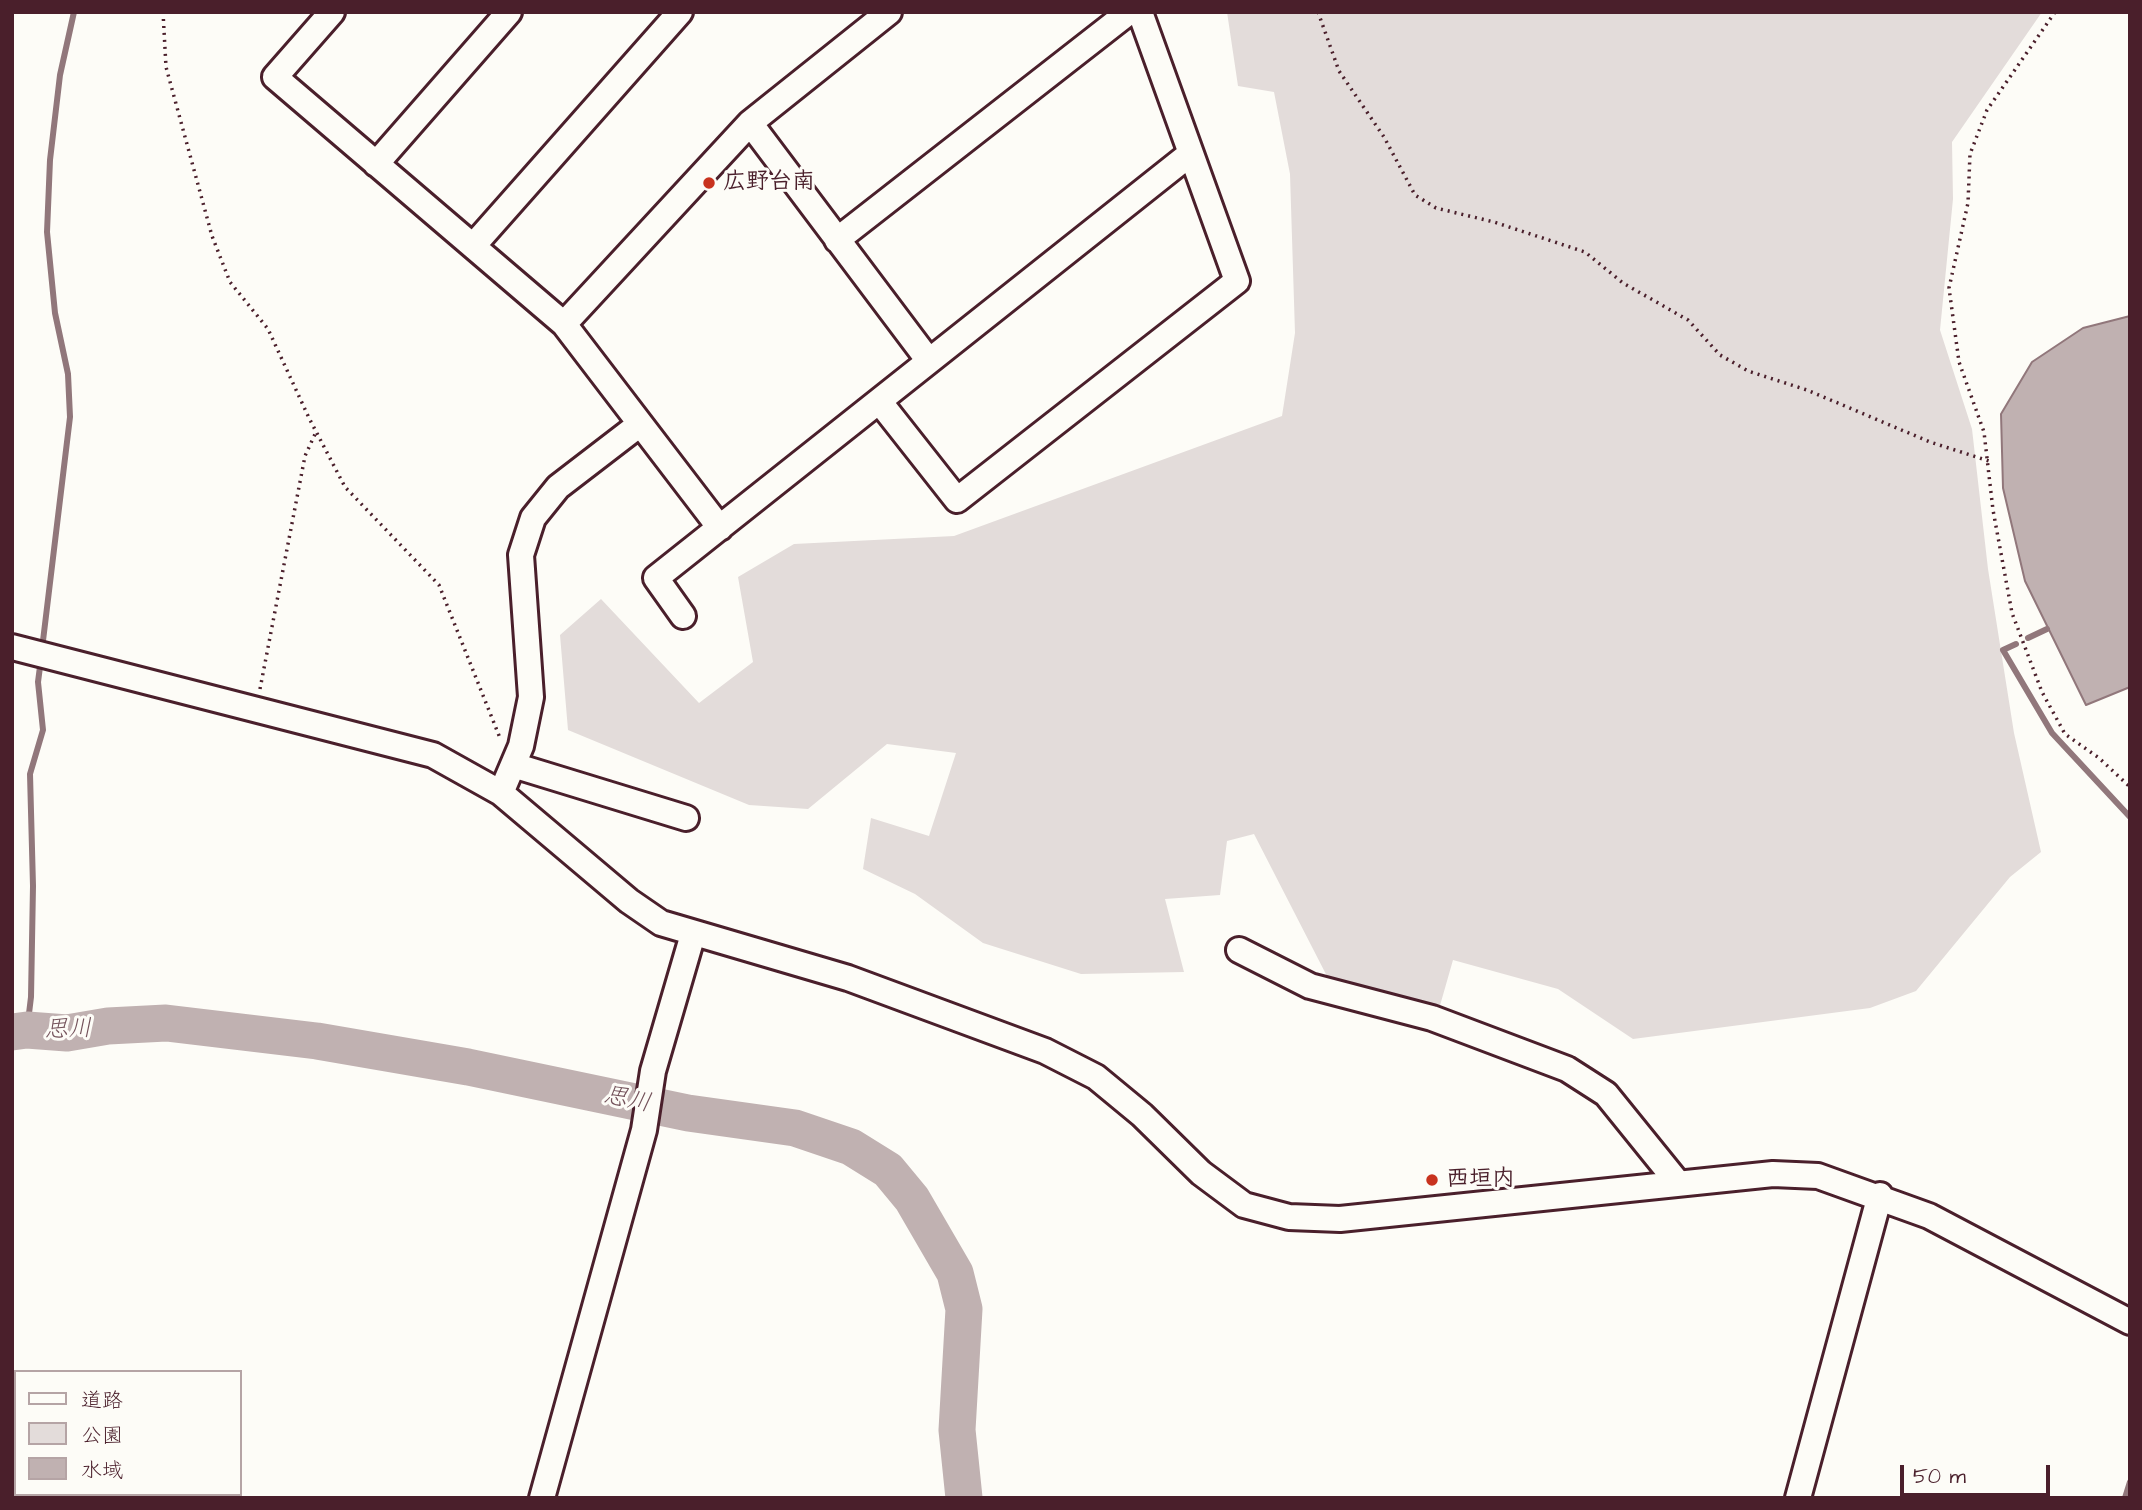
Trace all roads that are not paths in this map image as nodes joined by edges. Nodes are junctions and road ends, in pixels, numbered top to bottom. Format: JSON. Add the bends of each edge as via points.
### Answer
{"nodes":[{"id":1,"x":509,"y":12,"type":"edge"},
{"id":2,"x":680,"y":12,"type":"edge"},
{"id":3,"x":889,"y":12,"type":"edge"},
{"id":4,"x":1129,"y":12,"type":"edge"},
{"id":5,"x":1140,"y":12,"type":"edge"},
{"id":6,"x":331,"y":13,"type":"edge"},
{"id":7,"x":750,"y":123,"type":"junction"},
{"id":8,"x":1190,"y":154,"type":"junction"},
{"id":9,"x":376,"y":164,"type":"junction"},
{"id":10,"x":837,"y":240,"type":"junction"},
{"id":11,"x":473,"y":246,"type":"junction"},
{"id":12,"x":564,"y":324,"type":"junction"},
{"id":13,"x":929,"y":361,"type":"junction"},
{"id":14,"x":879,"y":401,"type":"junction"},
{"id":15,"x":640,"y":424,"type":"junction"},
{"id":16,"x":720,"y":528,"type":"junction"},
{"id":17,"x":683,"y":616,"type":"dead end"},
{"id":18,"x":12,"y":647,"type":"edge"},
{"id":19,"x":513,"y":765,"type":"junction"},
{"id":20,"x":501,"y":793,"type":"junction"},
{"id":21,"x":686,"y":818,"type":"dead end"},
{"id":22,"x":693,"y":934,"type":"junction"},
{"id":23,"x":1240,"y":950,"type":"dead end"},
{"id":24,"x":1678,"y":1184,"type":"junction"},
{"id":25,"x":1880,"y":1195,"type":"junction"},
{"id":26,"x":2130,"y":1322,"type":"edge"},
{"id":27,"x":542,"y":1498,"type":"edge"},
{"id":28,"x":1798,"y":1498,"type":"edge"}],
"edges":[{"from":1,"to":9,"type":"street"},
{"from":2,"to":11,"type":"street"},
{"from":3,"to":7,"type":"street"},
{"from":4,"to":10,"type":"street"},
{"from":5,"to":8,"type":"street"},
{"from":6,"to":9,"type":"street","via":[[275,77]]},
{"from":7,"to":10,"type":"street"},
{"from":7,"to":12,"type":"street"},
{"from":8,"to":13,"type":"street"},
{"from":8,"to":14,"type":"street","via":[[1237,281],[957,500]]},
{"from":9,"to":11,"type":"street"},
{"from":10,"to":13,"type":"street"},
{"from":11,"to":12,"type":"street"},
{"from":12,"to":15,"type":"street"},
{"from":13,"to":14,"type":"street"},
{"from":14,"to":16,"type":"street"},
{"from":15,"to":16,"type":"street"},
{"from":15,"to":19,"type":"street","via":[[558,487],[533,517],[521,555],[531,697],[522,746]]},
{"from":16,"to":17,"type":"street","via":[[656,578]]},
{"from":18,"to":20,"type":"street","via":[[433,755]]},
{"from":19,"to":20,"type":"street"},
{"from":19,"to":21,"type":"street"},
{"from":20,"to":22,"type":"street","via":[[629,901],[661,923]]},
{"from":22,"to":24,"type":"street","via":[[848,978],[1045,1051],[1096,1077],[1201,1173],[1244,1205],[1289,1217],[1339,1219]]},
{"from":22,"to":27,"type":"street"},
{"from":23,"to":24,"type":"street","via":[[1310,986],[1432,1018],[1567,1069],[1606,1094]]},
{"from":24,"to":25,"type":"street","via":[[1773,1174],[1818,1176]]},
{"from":25,"to":26,"type":"street"},
{"from":25,"to":28,"type":"street"}]}
